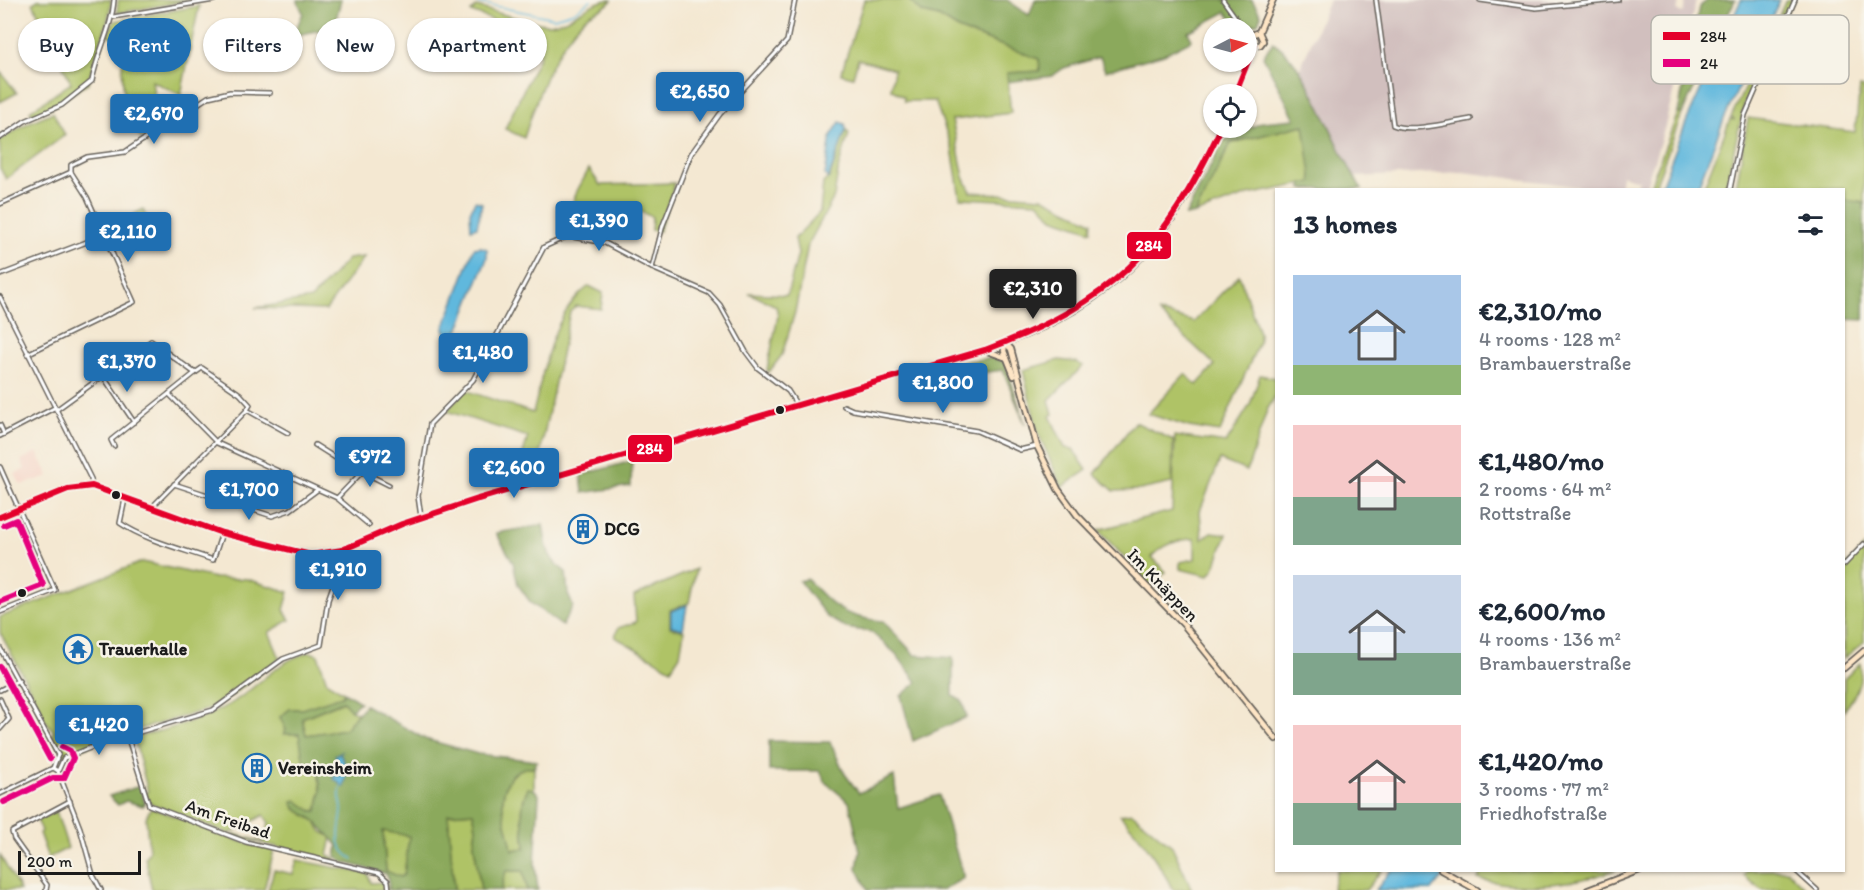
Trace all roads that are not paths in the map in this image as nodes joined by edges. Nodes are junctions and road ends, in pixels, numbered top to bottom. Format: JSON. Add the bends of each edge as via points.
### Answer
{"nodes":[{"id":1,"x":114,"y":0,"type":"edge"},
{"id":2,"x":214,"y":0,"type":"edge"},
{"id":3,"x":795,"y":0,"type":"edge"},
{"id":4,"x":1223,"y":0,"type":"edge"},
{"id":5,"x":1274,"y":0,"type":"edge"},
{"id":6,"x":1376,"y":0,"type":"edge"},
{"id":7,"x":1480,"y":0,"type":"edge"},
{"id":8,"x":1618,"y":0,"type":"edge"},
{"id":9,"x":1795,"y":0,"type":"edge"},
{"id":10,"x":1788,"y":15,"type":"edge"},
{"id":11,"x":113,"y":17,"type":"junction"},
{"id":12,"x":1236,"y":18,"type":"edge"},
{"id":13,"x":1259,"y":32,"type":"joint"},
{"id":14,"x":1257,"y":46,"type":"edge"},
{"id":15,"x":1758,"y":84,"type":"edge"},
{"id":16,"x":270,"y":93,"type":"dead end"},
{"id":17,"x":1471,"y":119,"type":"dead end"},
{"id":18,"x":0,"y":138,"type":"edge"},
{"id":19,"x":1216,"y":138,"type":"edge"},
{"id":20,"x":71,"y":172,"type":"junction"},
{"id":21,"x":1730,"y":188,"type":"edge"},
{"id":22,"x":0,"y":204,"type":"edge"},
{"id":23,"x":105,"y":235,"type":"junction"},
{"id":24,"x":144,"y":236,"type":"dead end"},
{"id":25,"x":111,"y":250,"type":"junction"},
{"id":26,"x":652,"y":268,"type":"junction"},
{"id":27,"x":0,"y":275,"type":"edge"},
{"id":28,"x":0,"y":297,"type":"edge"},
{"id":29,"x":1005,"y":343,"type":"junction"},
{"id":30,"x":985,"y":350,"type":"junction"},
{"id":31,"x":27,"y":354,"type":"junction"},
{"id":32,"x":1007,"y":358,"type":"junction"},
{"id":33,"x":195,"y":373,"type":"junction"},
{"id":34,"x":103,"y":376,"type":"junction"},
{"id":35,"x":1019,"y":387,"type":"junction"},
{"id":36,"x":169,"y":394,"type":"junction"},
{"id":37,"x":797,"y":405,"type":"junction"},
{"id":38,"x":844,"y":406,"type":"dead end"},
{"id":39,"x":55,"y":409,"type":"junction"},
{"id":40,"x":247,"y":410,"type":"junction"},
{"id":41,"x":134,"y":422,"type":"junction"},
{"id":42,"x":0,"y":425,"type":"edge"},
{"id":43,"x":288,"y":433,"type":"dead end"},
{"id":44,"x":4,"y":434,"type":"junction"},
{"id":45,"x":0,"y":436,"type":"edge"},
{"id":46,"x":215,"y":441,"type":"junction"},
{"id":47,"x":114,"y":446,"type":"dead end"},
{"id":48,"x":315,"y":446,"type":"dead end"},
{"id":49,"x":1037,"y":446,"type":"junction"},
{"id":50,"x":0,"y":467,"type":"edge"},
{"id":51,"x":360,"y":471,"type":"junction"},
{"id":52,"x":174,"y":484,"type":"junction"},
{"id":53,"x":389,"y":485,"type":"dead end"},
{"id":54,"x":92,"y":486,"type":"junction"},
{"id":55,"x":317,"y":490,"type":"junction"},
{"id":56,"x":126,"y":497,"type":"junction"},
{"id":57,"x":337,"y":498,"type":"junction"},
{"id":58,"x":152,"y":507,"type":"junction"},
{"id":59,"x":21,"y":508,"type":"junction"},
{"id":60,"x":0,"y":517,"type":"edge"},
{"id":61,"x":421,"y":517,"type":"junction"},
{"id":62,"x":369,"y":525,"type":"dead end"},
{"id":63,"x":222,"y":533,"type":"junction"},
{"id":64,"x":1864,"y":544,"type":"edge"},
{"id":65,"x":343,"y":552,"type":"junction"},
{"id":66,"x":1845,"y":564,"type":"edge"},
{"id":67,"x":0,"y":612,"type":"edge"},
{"id":68,"x":0,"y":648,"type":"edge"},
{"id":69,"x":1864,"y":651,"type":"edge"},
{"id":70,"x":1845,"y":667,"type":"edge"},
{"id":71,"x":19,"y":680,"type":"junction"},
{"id":72,"x":0,"y":690,"type":"edge"},
{"id":73,"x":0,"y":699,"type":"edge"},
{"id":74,"x":0,"y":729,"type":"edge"},
{"id":75,"x":127,"y":735,"type":"junction"},
{"id":76,"x":1275,"y":738,"type":"edge"},
{"id":77,"x":58,"y":755,"type":"junction"},
{"id":78,"x":64,"y":758,"type":"junction"},
{"id":79,"x":53,"y":768,"type":"junction"},
{"id":80,"x":58,"y":771,"type":"junction"},
{"id":81,"x":0,"y":794,"type":"edge"},
{"id":82,"x":70,"y":801,"type":"junction"},
{"id":83,"x":1444,"y":872,"type":"edge"},
{"id":84,"x":1635,"y":872,"type":"edge"},
{"id":85,"x":1797,"y":872,"type":"edge"},
{"id":86,"x":46,"y":890,"type":"edge"},
{"id":87,"x":101,"y":890,"type":"edge"},
{"id":88,"x":389,"y":890,"type":"edge"},
{"id":89,"x":1477,"y":890,"type":"edge"},
{"id":90,"x":1588,"y":890,"type":"edge"},
{"id":91,"x":1817,"y":890,"type":"edge"}],
"edges":[{"from":1,"to":11,"type":"street"},
{"from":2,"to":11,"type":"street"},
{"from":3,"to":26,"type":"street","via":[[787,41],[720,114],[692,154],[663,225]]},
{"from":4,"to":12,"type":"street"},
{"from":5,"to":13,"type":"main road"},
{"from":6,"to":17,"type":"street","via":[[1393,125],[1426,126]]},
{"from":7,"to":8,"type":"street","via":[[1536,8]]},
{"from":9,"to":10,"type":"street"},
{"from":11,"to":18,"type":"street","via":[[96,55],[92,81],[62,105],[25,121]]},
{"from":13,"to":14,"type":"main road","via":[[1263,41]]},
{"from":15,"to":21,"type":"street","via":[[1745,115]]},
{"from":16,"to":20,"type":"street","via":[[230,92],[208,97],[124,152],[87,157],[71,165]]},
{"from":19,"to":29,"type":"main road","via":[[1179,212],[1119,281],[1069,315]]},
{"from":20,"to":22,"type":"street"},
{"from":20,"to":23,"type":"street"},
{"from":23,"to":25,"type":"street"},
{"from":23,"to":27,"type":"street"},
{"from":24,"to":25,"type":"street"},
{"from":25,"to":31,"type":"street","via":[[134,302]]},
{"from":26,"to":37,"type":"street","via":[[709,293],[720,304],[758,368],[788,391]]},
{"from":26,"to":61,"type":"street","via":[[605,243],[578,236],[560,238],[544,247],[473,380],[430,424],[418,495]]},
{"from":28,"to":31,"type":"street"},
{"from":29,"to":30,"type":"main road"},
{"from":29,"to":32,"type":"main road"},
{"from":29,"to":35,"type":"main road","name":"Im Knäppen","via":[[1011,349]]},
{"from":30,"to":32,"type":"main road"},
{"from":30,"to":37,"type":"main road"},
{"from":31,"to":39,"type":"street"},
{"from":32,"to":35,"type":"main road"},
{"from":33,"to":34,"type":"street","via":[[151,341]]},
{"from":33,"to":36,"type":"street"},
{"from":33,"to":40,"type":"street","via":[[202,368],[240,394],[250,405]]},
{"from":34,"to":39,"type":"street"},
{"from":34,"to":41,"type":"street"},
{"from":35,"to":49,"type":"main road","name":"Im Knäppen"},
{"from":36,"to":41,"type":"street"},
{"from":36,"to":46,"type":"street"},
{"from":37,"to":61,"type":"main road"},
{"from":38,"to":49,"type":"street","via":[[977,430],[1012,448],[1025,450]]},
{"from":39,"to":44,"type":"street"},
{"from":39,"to":54,"type":"street"},
{"from":40,"to":43,"type":"street"},
{"from":40,"to":46,"type":"street"},
{"from":41,"to":47,"type":"street","via":[[111,440]]},
{"from":42,"to":44,"type":"street"},
{"from":44,"to":45,"type":"street"},
{"from":46,"to":52,"type":"street"},
{"from":46,"to":55,"type":"street"},
{"from":48,"to":51,"type":"street","via":[[345,464],[356,465]]},
{"from":49,"to":76,"type":"main road","name":"Im Knäppen","via":[[1058,489],[1077,515],[1184,626]]},
{"from":50,"to":59,"type":"street"},
{"from":51,"to":53,"type":"street"},
{"from":51,"to":57,"type":"street"},
{"from":52,"to":55,"type":"street","via":[[272,516],[290,510]]},
{"from":52,"to":58,"type":"street"},
{"from":54,"to":56,"type":"main road"},
{"from":54,"to":59,"type":"main road","via":[[68,489]]},
{"from":55,"to":57,"type":"street"},
{"from":56,"to":58,"type":"main road"},
{"from":56,"to":63,"type":"street","via":[[120,523],[130,530],[213,560]]},
{"from":57,"to":62,"type":"street"},
{"from":58,"to":63,"type":"main road"},
{"from":59,"to":60,"type":"main road"},
{"from":59,"to":67,"type":"street","via":[[55,590]]},
{"from":61,"to":65,"type":"main road"},
{"from":63,"to":65,"type":"main road","via":[[294,553]]},
{"from":64,"to":66,"type":"street"},
{"from":65,"to":75,"type":"street","via":[[327,600],[321,645],[283,659],[213,710]]},
{"from":68,"to":71,"type":"street"},
{"from":69,"to":70,"type":"main road"},
{"from":71,"to":72,"type":"street"},
{"from":71,"to":77,"type":"street"},
{"from":73,"to":74,"type":"street","via":[[9,719]]},
{"from":75,"to":78,"type":"street"},
{"from":75,"to":88,"type":"street","name":"Am Freibad","via":[[149,805],[246,842],[370,870],[385,876]]},
{"from":77,"to":78,"type":"street"},
{"from":77,"to":79,"type":"street"},
{"from":78,"to":80,"type":"street"},
{"from":79,"to":80,"type":"street"},
{"from":79,"to":81,"type":"street"},
{"from":80,"to":82,"type":"street"},
{"from":82,"to":86,"type":"street","via":[[12,832]]},
{"from":82,"to":87,"type":"street"},
{"from":83,"to":89,"type":"main road"},
{"from":84,"to":90,"type":"main road"},
{"from":85,"to":91,"type":"street"}]}
